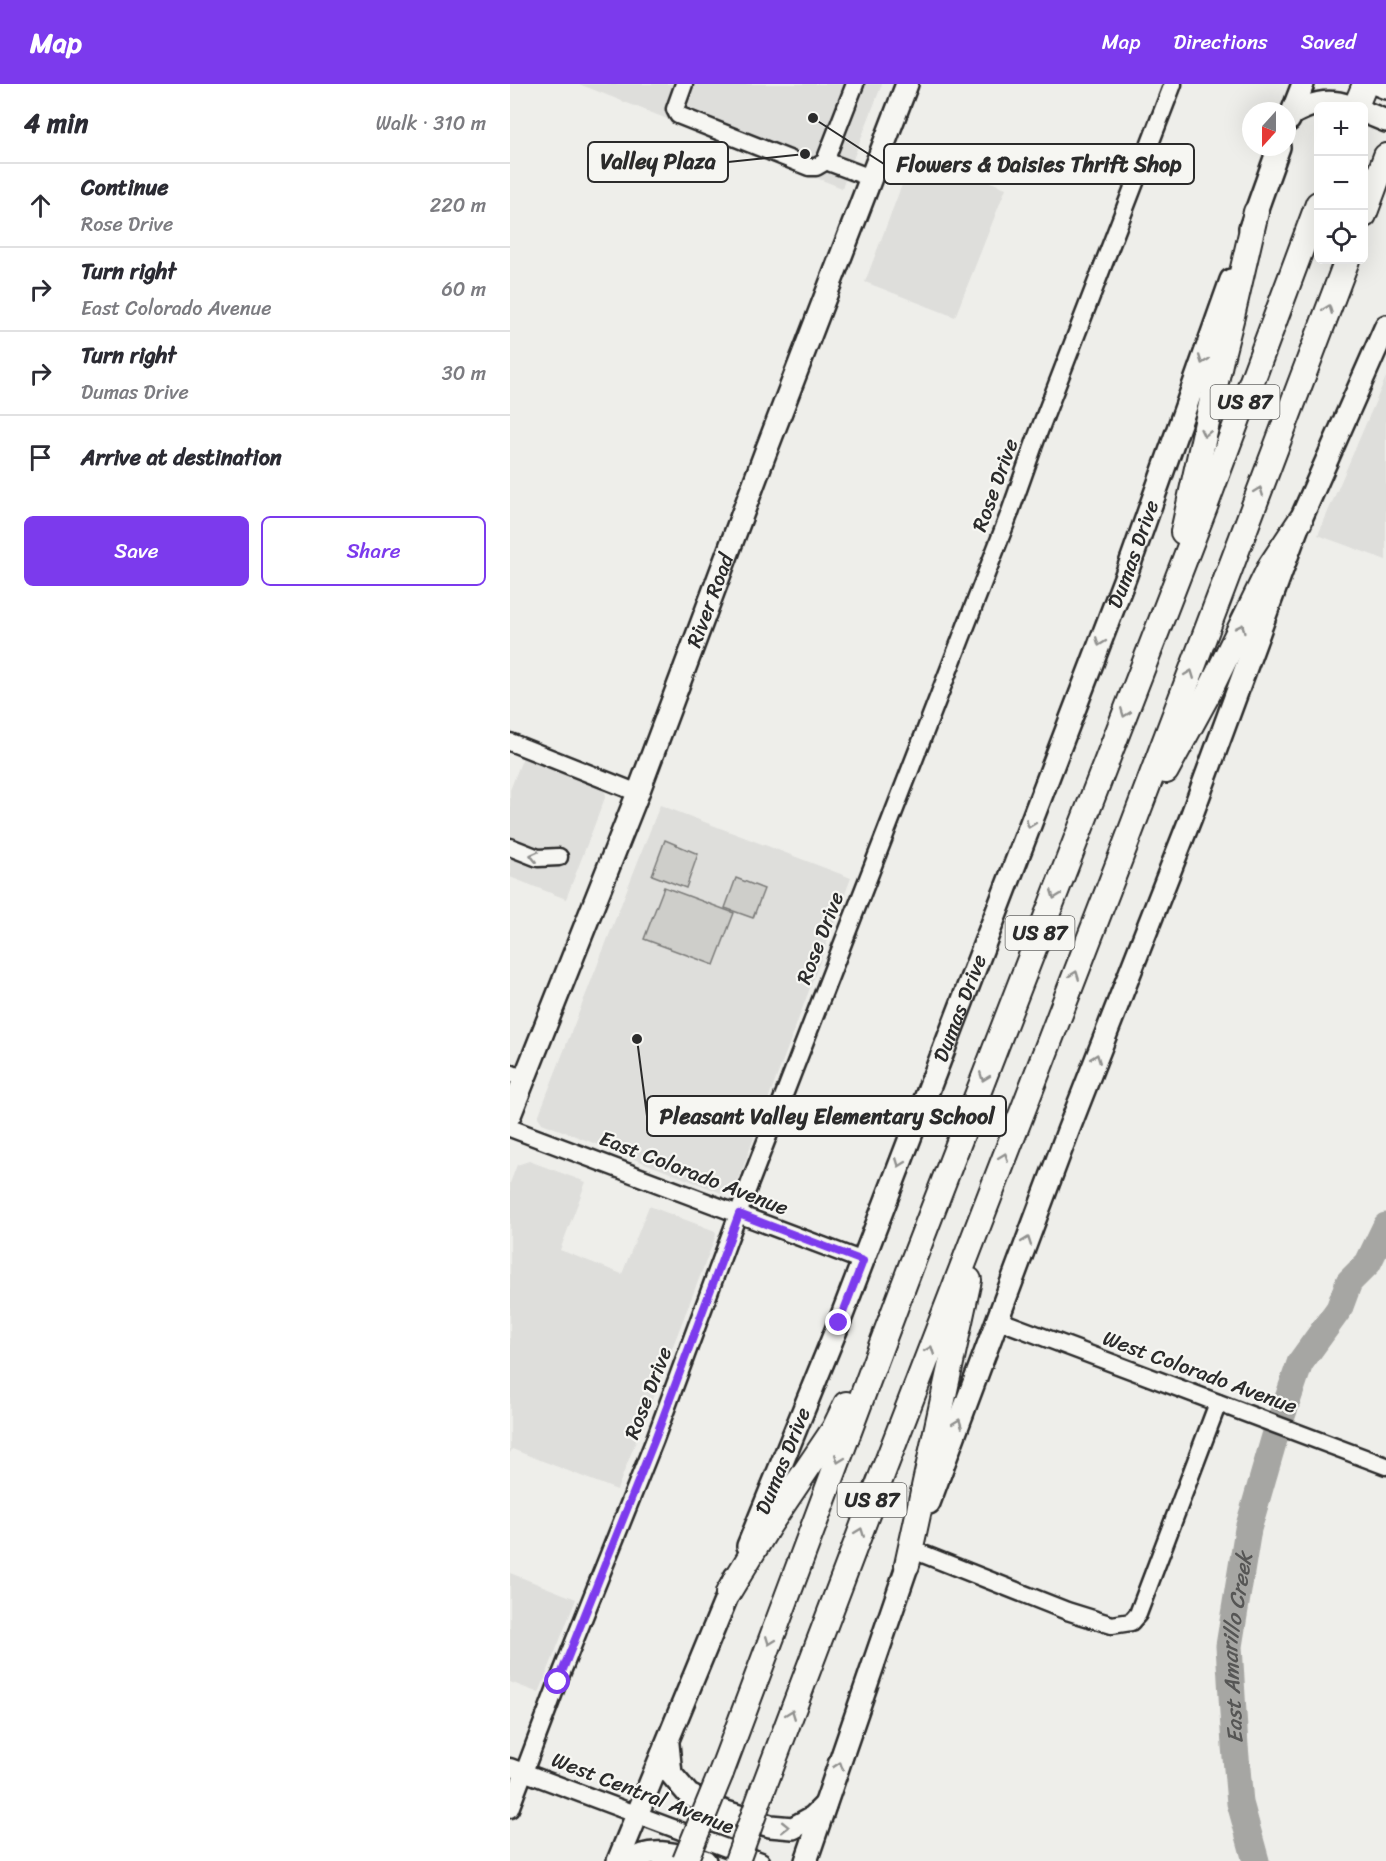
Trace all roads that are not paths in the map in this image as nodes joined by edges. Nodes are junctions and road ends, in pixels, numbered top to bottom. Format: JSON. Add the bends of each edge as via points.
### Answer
{"nodes":[{"id":1,"x":684,"y":84,"type":"edge"},
{"id":2,"x":855,"y":84,"type":"edge"},
{"id":3,"x":907,"y":84,"type":"edge"},
{"id":4,"x":1173,"y":84,"type":"edge"},
{"id":5,"x":1303,"y":84,"type":"edge"},
{"id":6,"x":1365,"y":84,"type":"edge"},
{"id":7,"x":1376,"y":84,"type":"edge"},
{"id":8,"x":1386,"y":88,"type":"edge"},
{"id":9,"x":1296,"y":102,"type":"edge"},
{"id":10,"x":1358,"y":102,"type":"edge"},
{"id":11,"x":1314,"y":104,"type":"edge"},
{"id":12,"x":1368,"y":114,"type":"edge"},
{"id":13,"x":1296,"y":116,"type":"edge"},
{"id":14,"x":1386,"y":121,"type":"edge"},
{"id":15,"x":1276,"y":156,"type":"edge"},
{"id":16,"x":1386,"y":156,"type":"edge"},
{"id":17,"x":828,"y":160,"type":"junction"},
{"id":18,"x":871,"y":178,"type":"junction"},
{"id":19,"x":1316,"y":210,"type":"edge"},
{"id":20,"x":1366,"y":210,"type":"edge"},
{"id":21,"x":1256,"y":213,"type":"junction"},
{"id":22,"x":1345,"y":264,"type":"edge"},
{"id":23,"x":1386,"y":326,"type":"edge"},
{"id":24,"x":1300,"y":521,"type":"junction"},
{"id":25,"x":1169,"y":600,"type":"junction"},
{"id":26,"x":510,"y":742,"type":"edge"},
{"id":27,"x":638,"y":793,"type":"junction"},
{"id":28,"x":1125,"y":846,"type":"junction"},
{"id":29,"x":510,"y":847,"type":"edge"},
{"id":30,"x":559,"y":857,"type":"dead end"},
{"id":31,"x":517,"y":1076,"type":"edge"},
{"id":32,"x":510,"y":1115,"type":"edge"},
{"id":33,"x":510,"y":1128,"type":"edge"},
{"id":34,"x":983,"y":1212,"type":"junction"},
{"id":35,"x":739,"y":1214,"type":"junction"},
{"id":36,"x":863,"y":1261,"type":"junction"},
{"id":37,"x":911,"y":1266,"type":"junction"},
{"id":38,"x":998,"y":1320,"type":"junction"},
{"id":39,"x":1218,"y":1403,"type":"junction"},
{"id":40,"x":1386,"y":1466,"type":"edge"},
{"id":41,"x":910,"y":1558,"type":"junction"},
{"id":42,"x":728,"y":1593,"type":"junction"},
{"id":43,"x":668,"y":1740,"type":"junction"},
{"id":44,"x":517,"y":1769,"type":"edge"},
{"id":45,"x":827,"y":1803,"type":"junction"},
{"id":46,"x":510,"y":1809,"type":"edge"},
{"id":47,"x":637,"y":1814,"type":"junction"},
{"id":48,"x":618,"y":1861,"type":"edge"},
{"id":49,"x":631,"y":1861,"type":"edge"},
{"id":50,"x":685,"y":1861,"type":"edge"},
{"id":51,"x":705,"y":1861,"type":"edge"},
{"id":52,"x":737,"y":1861,"type":"edge"},
{"id":53,"x":761,"y":1861,"type":"edge"},
{"id":54,"x":806,"y":1861,"type":"edge"}],
"edges":[{"from":1,"to":17,"type":"street","via":[[675,109],[678,116],[809,167]]},
{"from":2,"to":17,"type":"street"},
{"from":3,"to":18,"type":"main road","name":"River Road"},
{"from":4,"to":35,"type":"street","name":"Rose Drive"},
{"from":5,"to":9,"type":"main road"},
{"from":6,"to":10,"type":"highway"},
{"from":7,"to":8,"type":"main road"},
{"from":11,"to":13,"type":"main road"},
{"from":12,"to":14,"type":"main road"},
{"from":15,"to":21,"type":"main road","name":"Dumas Drive"},
{"from":16,"to":20,"type":"highway"},
{"from":17,"to":18,"type":"street"},
{"from":18,"to":27,"type":"main road","name":"River Road"},
{"from":19,"to":25,"type":"highway","number":"US 87"},
{"from":21,"to":25,"type":"highway","one_way":true},
{"from":21,"to":36,"type":"main road","name":"Dumas Drive","one_way":true,"via":[[1126,575]]},
{"from":28,"to":22,"type":"highway","number":"US 87","one_way":true},
{"from":23,"to":24,"type":"main road"},
{"from":28,"to":24,"type":"highway","one_way":true,"via":[[1208,694],[1271,565]]},
{"from":38,"to":24,"type":"main road","one_way":true},
{"from":25,"to":37,"type":"highway","number":"US 87","one_way":true},
{"from":26,"to":27,"type":"street"},
{"from":27,"to":31,"type":"main road","name":"River Road"},
{"from":34,"to":28,"type":"highway","number":"US 87","one_way":true},
{"from":30,"to":29,"type":"street","one_way":true,"via":[[538,858]]},
{"from":31,"to":32,"type":"main road","name":"River Road"},
{"from":33,"to":35,"type":"street","name":"East Colorado Avenue"},
{"from":34,"to":41,"type":"highway"},
{"from":52,"to":34,"type":"highway","number":"US 87","one_way":true,"bridge":true},
{"from":35,"to":36,"type":"street","name":"East Colorado Avenue"},
{"from":35,"to":44,"type":"street","name":"Rose Drive","via":[[558,1682]]},
{"from":36,"to":42,"type":"main road","name":"Dumas Drive"},
{"from":37,"to":42,"type":"highway","via":[[834,1429]]},
{"from":37,"to":50,"type":"highway","number":"US 87","one_way":true,"bridge":true},
{"from":38,"to":39,"type":"street","name":"West Colorado Avenue"},
{"from":41,"to":38,"type":"main road","one_way":true},
{"from":39,"to":40,"type":"street","name":"West Colorado Avenue"},
{"from":39,"to":41,"type":"street","via":[[1138,1614],[1131,1622],[1101,1622]]},
{"from":45,"to":41,"type":"main road","one_way":true},
{"from":42,"to":43,"type":"main road","name":"Dumas Drive"},
{"from":43,"to":45,"type":"main road","one_way":true,"via":[[671,1774],[689,1795],[720,1810],[770,1826],[793,1828]]},
{"from":43,"to":47,"type":"main road","name":"Dumas Drive"},
{"from":44,"to":46,"type":"street","name":"Rose Drive"},
{"from":44,"to":47,"type":"street","name":"West Central Avenue"},
{"from":45,"to":54,"type":"main road"},
{"from":47,"to":48,"type":"main road","name":"Dumas Drive"},
{"from":47,"to":53,"type":"street","name":"West Central Avenue"},
{"from":49,"to":51,"type":"main road","via":[[637,1856],[664,1852]]}]}
